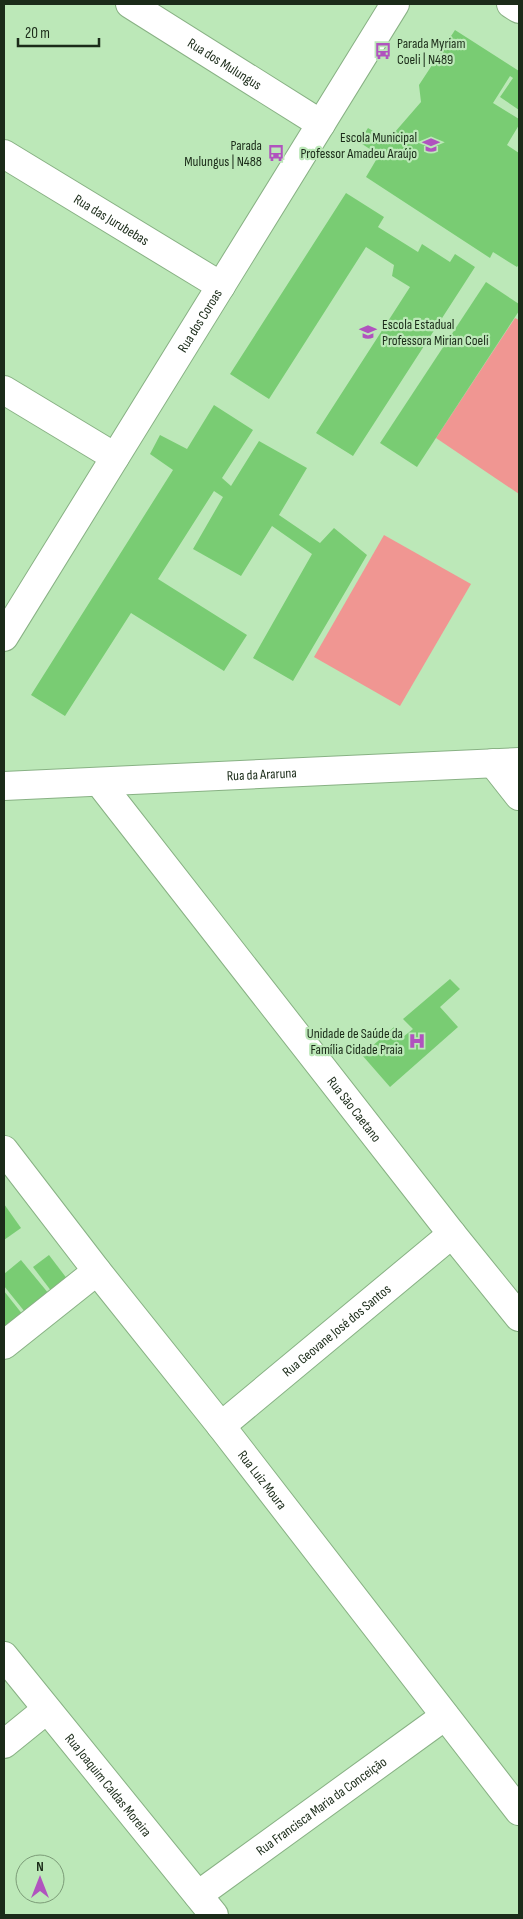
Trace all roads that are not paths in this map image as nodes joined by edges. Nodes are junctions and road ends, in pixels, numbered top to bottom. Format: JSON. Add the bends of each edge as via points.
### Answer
{"nodes":[{"id":1,"x":130,"y":4,"type":"edge"},
{"id":2,"x":395,"y":4,"type":"edge"},
{"id":3,"x":511,"y":4,"type":"edge"},
{"id":4,"x":519,"y":9,"type":"edge"},
{"id":5,"x":320,"y":124,"type":"junction"},
{"id":6,"x":4,"y":154,"type":"edge"},
{"id":7,"x":221,"y":286,"type":"junction"},
{"id":8,"x":4,"y":390,"type":"edge"},
{"id":9,"x":115,"y":457,"type":"junction"},
{"id":10,"x":4,"y":638,"type":"edge"},
{"id":11,"x":506,"y":763,"type":"edge"},
{"id":12,"x":99,"y":782,"type":"junction"},
{"id":13,"x":4,"y":786,"type":"edge"},
{"id":14,"x":519,"y":796,"type":"edge"},
{"id":15,"x":4,"y":1150,"type":"edge"},
{"id":16,"x":452,"y":1234,"type":"junction"},
{"id":17,"x":97,"y":1271,"type":"junction"},
{"id":18,"x":519,"y":1317,"type":"edge"},
{"id":19,"x":4,"y":1345,"type":"edge"},
{"id":20,"x":221,"y":1426,"type":"junction"},
{"id":21,"x":4,"y":1656,"type":"edge"},
{"id":22,"x":46,"y":1710,"type":"junction"},
{"id":23,"x":445,"y":1716,"type":"junction"},
{"id":24,"x":4,"y":1744,"type":"edge"},
{"id":25,"x":519,"y":1811,"type":"edge"},
{"id":26,"x":206,"y":1905,"type":"edge"}],
"edges":[{"from":1,"to":5,"type":"street","name":"Rua dos Mulungus"},
{"from":2,"to":5,"type":"street","name":"Rua dos Coroas"},
{"from":3,"to":4,"type":"street"},
{"from":5,"to":7,"type":"street","name":"Rua dos Coroas"},
{"from":6,"to":7,"type":"street","name":"Rua das Jurubebas"},
{"from":7,"to":9,"type":"street","name":"Rua dos Coroas"},
{"from":8,"to":9,"type":"street"},
{"from":9,"to":10,"type":"street","name":"Rua dos Coroas"},
{"from":11,"to":12,"type":"street","name":"Rua da Araruna"},
{"from":11,"to":14,"type":"street"},
{"from":12,"to":13,"type":"street","name":"Rua da Araruna"},
{"from":12,"to":16,"type":"street","name":"Rua São Caetano"},
{"from":15,"to":17,"type":"street","name":"Rua Luiz Moura"},
{"from":16,"to":18,"type":"street","name":"Rua São Caetano"},
{"from":16,"to":20,"type":"street","name":"Rua Geovane José dos Santos"},
{"from":17,"to":19,"type":"street"},
{"from":17,"to":20,"type":"street","name":"Rua Luiz Moura"},
{"from":20,"to":23,"type":"street","name":"Rua Luiz Moura"},
{"from":21,"to":22,"type":"street","name":"Rua Joaquim Caldas Moreira"},
{"from":22,"to":24,"type":"street"},
{"from":22,"to":26,"type":"street","name":"Rua Joaquim Caldas Moreira"},
{"from":23,"to":25,"type":"street","name":"Rua Luiz Moura"},
{"from":23,"to":26,"type":"street","name":"Rua Francisca Maria da Conceição"}]}
